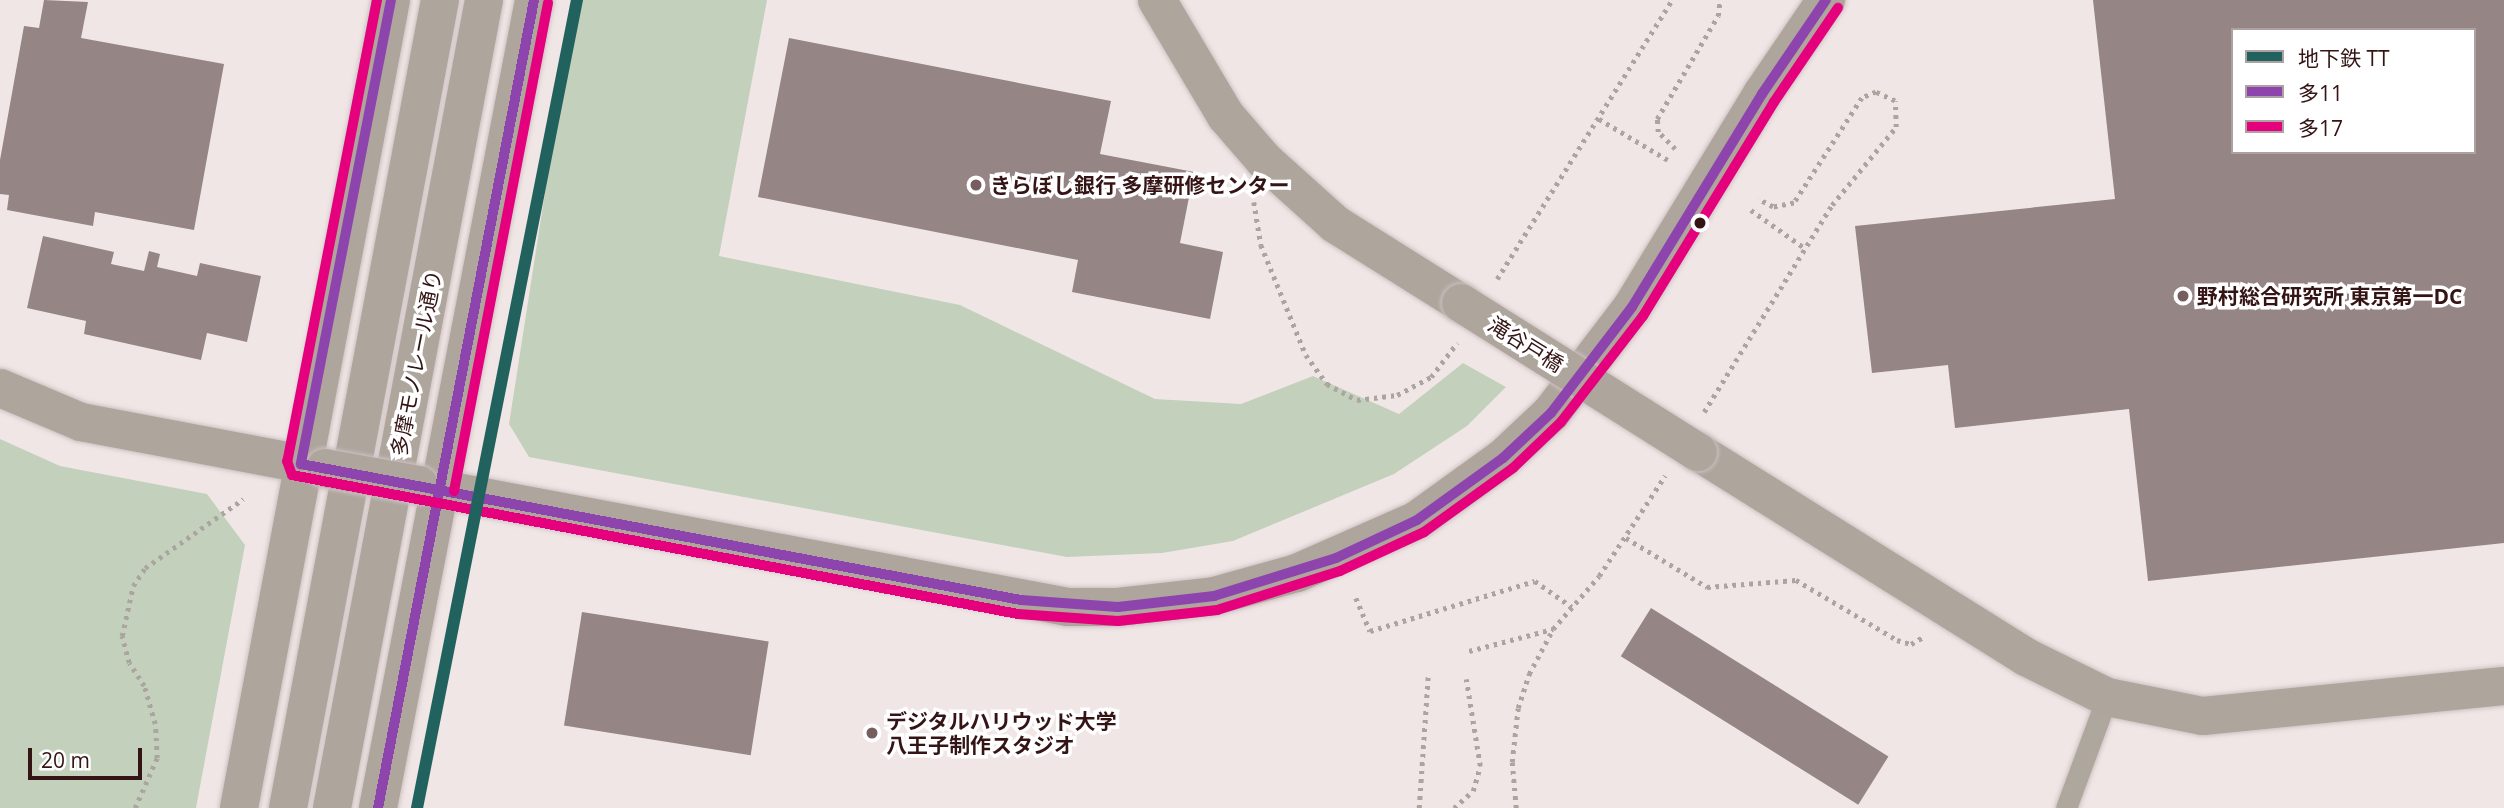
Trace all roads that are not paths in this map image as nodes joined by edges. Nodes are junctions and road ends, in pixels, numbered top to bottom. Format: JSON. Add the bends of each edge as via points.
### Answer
{"nodes":[{"id":1,"x":391,"y":0,"type":"edge"},
{"id":2,"x":440,"y":0,"type":"edge"},
{"id":3,"x":484,"y":0,"type":"edge"},
{"id":4,"x":534,"y":0,"type":"edge"},
{"id":5,"x":1157,"y":0,"type":"edge"},
{"id":6,"x":1826,"y":0,"type":"edge"},
{"id":7,"x":0,"y":388,"type":"edge"},
{"id":8,"x":313,"y":466,"type":"junction"},
{"id":9,"x":429,"y":486,"type":"junction"},
{"id":10,"x":2504,"y":686,"type":"edge"},
{"id":11,"x":2107,"y":697,"type":"junction"},
{"id":12,"x":239,"y":808,"type":"edge"},
{"id":13,"x":288,"y":808,"type":"edge"},
{"id":14,"x":332,"y":808,"type":"edge"},
{"id":15,"x":378,"y":808,"type":"edge"},
{"id":16,"x":2066,"y":808,"type":"edge"}],
"edges":[{"from":1,"to":8,"type":"street"},
{"from":2,"to":13,"type":"street","name":"多摩モノレール通り"},
{"from":3,"to":14,"type":"street","name":"多摩モノレール通り"},
{"from":4,"to":9,"type":"street"},
{"from":5,"to":11,"type":"street","name":"滝谷戸橋","bridge":true,"via":[[1226,116],[1264,160],[1335,223],[1460,321],[1688,448],[2026,657]]},
{"from":6,"to":9,"type":"street","via":[[1762,94],[1632,307],[1551,413],[1503,458],[1416,520],[1297,573],[1214,596],[1118,607],[1068,607]]},
{"from":7,"to":8,"type":"street","via":[[81,422]]},
{"from":8,"to":9,"type":"street","bridge":true},
{"from":8,"to":12,"type":"street"},
{"from":9,"to":15,"type":"street"},
{"from":10,"to":11,"type":"street","name":"滝谷戸橋","via":[[2203,716]]},
{"from":11,"to":16,"type":"lane"}]}
